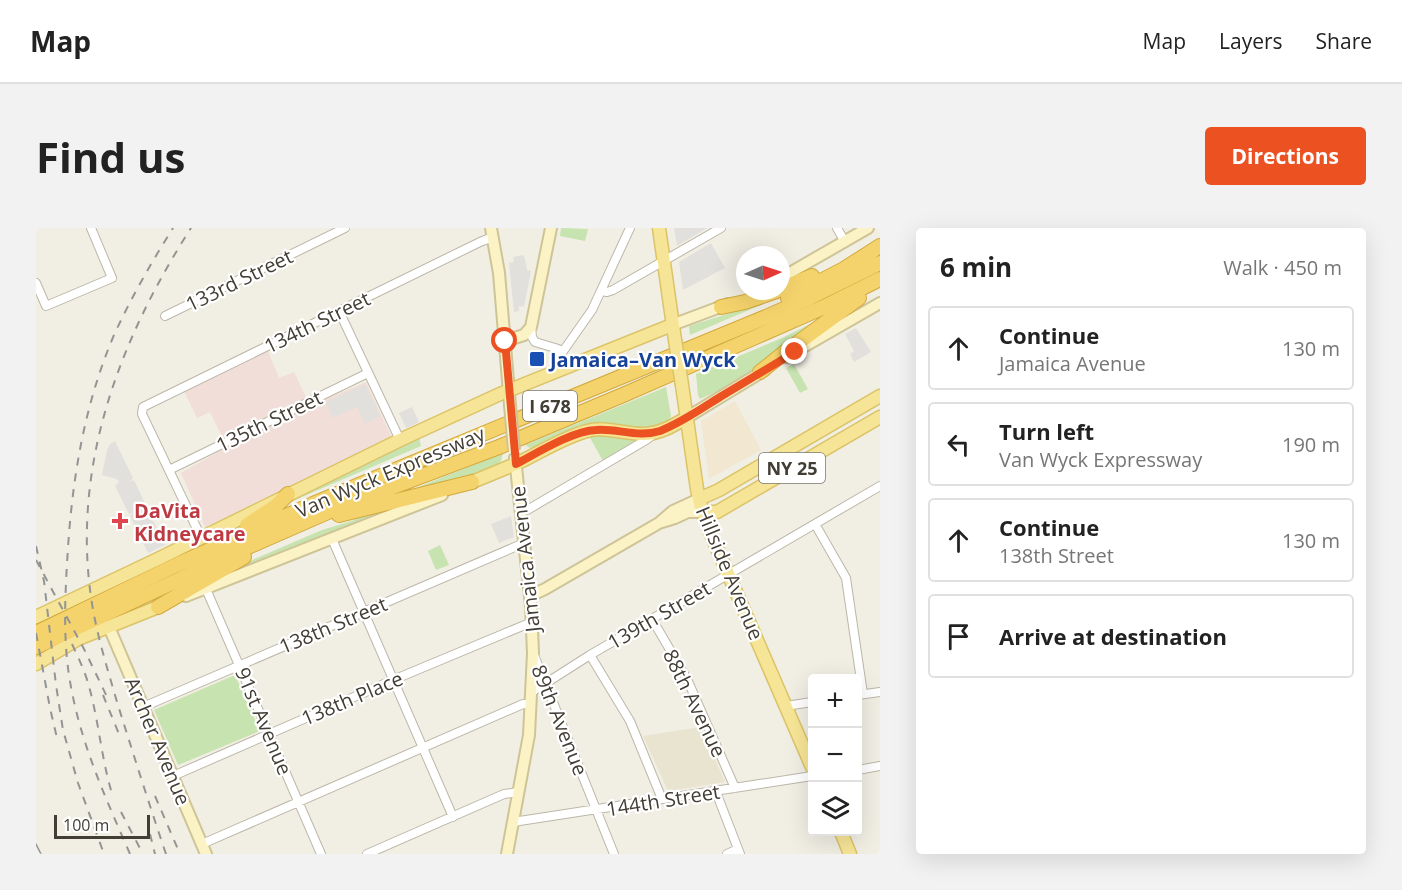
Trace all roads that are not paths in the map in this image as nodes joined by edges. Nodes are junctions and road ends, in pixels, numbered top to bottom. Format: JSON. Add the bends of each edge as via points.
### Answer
{"nodes":[{"id":1,"x":91,"y":228,"type":"edge"},
{"id":2,"x":345,"y":228,"type":"edge"},
{"id":3,"x":551,"y":228,"type":"edge"},
{"id":4,"x":630,"y":228,"type":"edge"},
{"id":5,"x":659,"y":228,"type":"edge"},
{"id":6,"x":721,"y":228,"type":"edge"},
{"id":7,"x":837,"y":228,"type":"edge"},
{"id":8,"x":868,"y":228,"type":"edge"},
{"id":9,"x":492,"y":233,"type":"edge"},
{"id":10,"x":845,"y":242,"type":"junction"},
{"id":11,"x":877,"y":247,"type":"edge"},
{"id":12,"x":663,"y":261,"type":"junction"},
{"id":13,"x":880,"y":263,"type":"edge"},
{"id":14,"x":790,"y":273,"type":"edge"},
{"id":15,"x":880,"y":279,"type":"edge"},
{"id":16,"x":36,"y":283,"type":"edge"},
{"id":17,"x":880,"y":284,"type":"edge"},
{"id":18,"x":790,"y":285,"type":"edge"},
{"id":19,"x":601,"y":291,"type":"junction"},
{"id":20,"x":738,"y":300,"type":"edge"},
{"id":21,"x":751,"y":300,"type":"edge"},
{"id":22,"x":880,"y":303,"type":"edge"},
{"id":23,"x":721,"y":308,"type":"junction"},
{"id":24,"x":339,"y":311,"type":"junction"},
{"id":25,"x":165,"y":316,"type":"dead end"},
{"id":26,"x":672,"y":325,"type":"junction"},
{"id":27,"x":531,"y":327,"type":"junction"},
{"id":28,"x":505,"y":341,"type":"junction"},
{"id":29,"x":701,"y":344,"type":"junction"},
{"id":30,"x":563,"y":351,"type":"junction"},
{"id":31,"x":557,"y":370,"type":"junction"},
{"id":32,"x":760,"y":372,"type":"junction"},
{"id":33,"x":368,"y":373,"type":"junction"},
{"id":34,"x":509,"y":390,"type":"junction"},
{"id":35,"x":880,"y":396,"type":"edge"},
{"id":36,"x":880,"y":417,"type":"edge"},
{"id":37,"x":686,"y":418,"type":"junction"},
{"id":38,"x":657,"y":432,"type":"junction"},
{"id":39,"x":400,"y":440,"type":"junction"},
{"id":40,"x":516,"y":464,"type":"junction"},
{"id":41,"x":169,"y":470,"type":"junction"},
{"id":42,"x":472,"y":482,"type":"junction"},
{"id":43,"x":880,"y":486,"type":"edge"},
{"id":44,"x":288,"y":494,"type":"junction"},
{"id":45,"x":699,"y":499,"type":"junction"},
{"id":46,"x":521,"y":512,"type":"junction"},
{"id":47,"x":703,"y":512,"type":"junction"},
{"id":48,"x":659,"y":523,"type":"junction"},
{"id":49,"x":815,"y":524,"type":"junction"},
{"id":50,"x":293,"y":527,"type":"junction"},
{"id":51,"x":272,"y":536,"type":"junction"},
{"id":52,"x":201,"y":537,"type":"junction"},
{"id":53,"x":332,"y":539,"type":"junction"},
{"id":54,"x":524,"y":543,"type":"junction"},
{"id":55,"x":206,"y":552,"type":"junction"},
{"id":56,"x":729,"y":574,"type":"junction"},
{"id":57,"x":206,"y":589,"type":"junction"},
{"id":58,"x":530,"y":596,"type":"junction"},
{"id":59,"x":158,"y":607,"type":"junction"},
{"id":60,"x":363,"y":611,"type":"junction"},
{"id":61,"x":36,"y":617,"type":"edge"},
{"id":62,"x":652,"y":619,"type":"junction"},
{"id":63,"x":532,"y":622,"type":"junction"},
{"id":64,"x":109,"y":627,"type":"junction"},
{"id":65,"x":36,"y":633,"type":"edge"},
{"id":66,"x":36,"y":647,"type":"edge"},
{"id":67,"x":533,"y":654,"type":"junction"},
{"id":68,"x":590,"y":655,"type":"junction"},
{"id":69,"x":36,"y":664,"type":"edge"},
{"id":70,"x":240,"y":665,"type":"junction"},
{"id":71,"x":858,"y":674,"type":"edge"},
{"id":72,"x":393,"y":680,"type":"junction"},
{"id":73,"x":546,"y":683,"type":"junction"},
{"id":74,"x":532,"y":692,"type":"junction"},
{"id":75,"x":880,"y":692,"type":"edge"},
{"id":76,"x":862,"y":695,"type":"edge"},
{"id":77,"x":808,"y":703,"type":"edge"},
{"id":78,"x":531,"y":704,"type":"junction"},
{"id":79,"x":786,"y":706,"type":"junction"},
{"id":80,"x":143,"y":707,"type":"junction"},
{"id":81,"x":270,"y":734,"type":"junction"},
{"id":82,"x":423,"y":748,"type":"junction"},
{"id":83,"x":808,"y":756,"type":"edge"},
{"id":84,"x":880,"y":766,"type":"edge"},
{"id":85,"x":862,"y":769,"type":"edge"},
{"id":86,"x":173,"y":776,"type":"junction"},
{"id":87,"x":808,"y":777,"type":"edge"},
{"id":88,"x":735,"y":788,"type":"junction"},
{"id":89,"x":519,"y":792,"type":"junction"},
{"id":90,"x":716,"y":792,"type":"junction"},
{"id":91,"x":662,"y":799,"type":"junction"},
{"id":92,"x":299,"y":801,"type":"junction"},
{"id":93,"x":596,"y":810,"type":"junction"},
{"id":94,"x":453,"y":817,"type":"junction"},
{"id":95,"x":513,"y":822,"type":"junction"},
{"id":96,"x":843,"y":836,"type":"edge"},
{"id":97,"x":204,"y":849,"type":"edge"},
{"id":98,"x":739,"y":852,"type":"edge"},
{"id":99,"x":321,"y":854,"type":"edge"},
{"id":100,"x":368,"y":854,"type":"edge"},
{"id":101,"x":507,"y":854,"type":"edge"},
{"id":102,"x":615,"y":854,"type":"edge"},
{"id":103,"x":727,"y":854,"type":"edge"},
{"id":104,"x":850,"y":854,"type":"edge"}],
"edges":[{"from":1,"to":16,"type":"street","via":[[112,278],[46,306]]},
{"from":2,"to":25,"type":"street","name":"133rd Street"},
{"from":3,"to":27,"type":"main road"},
{"from":4,"to":19,"type":"street"},
{"from":5,"to":12,"type":"main road","name":"Hillside Avenue"},
{"from":6,"to":12,"type":"street"},
{"from":7,"to":10,"type":"street"},
{"from":8,"to":10,"type":"main road"},
{"from":9,"to":24,"type":"street","name":"134th Street"},
{"from":9,"to":28,"type":"main road","name":"Jamaica Avenue"},
{"from":10,"to":14,"type":"main road"},
{"from":11,"to":18,"type":"highway"},
{"from":11,"to":29,"type":"highway","via":[[828,278]]},
{"from":12,"to":19,"type":"street","via":[[613,290]]},
{"from":12,"to":26,"type":"main road","name":"Hillside Avenue"},
{"from":13,"to":29,"type":"highway","name":"Van Wyck Expressway","number":"I 678"},
{"from":15,"to":50,"type":"highway","name":"Van Wyck Expressway","number":"I 678","via":[[824,308],[633,391]]},
{"from":17,"to":32,"type":"highway"},
{"from":19,"to":30,"type":"street"},
{"from":20,"to":23,"type":"main road"},
{"from":21,"to":23,"type":"highway"},
{"from":22,"to":32,"type":"main road"},
{"from":23,"to":26,"type":"main road"},
{"from":24,"to":33,"type":"street"},
{"from":24,"to":41,"type":"street","name":"134th Street","via":[[145,406],[142,414]]},
{"from":26,"to":31,"type":"main road"},
{"from":26,"to":37,"type":"main road","name":"Hillside Avenue","bridge":true},
{"from":27,"to":28,"type":"main road","via":[[525,334]]},
{"from":27,"to":30,"type":"street","via":[[535,342]]},
{"from":28,"to":34,"type":"main road","name":"Jamaica Avenue"},
{"from":29,"to":55,"type":"highway","name":"Van Wyck Expressway","number":"I 678"},
{"from":30,"to":31,"type":"street"},
{"from":31,"to":34,"type":"main road"},
{"from":32,"to":37,"type":"main road"},
{"from":33,"to":39,"type":"street"},
{"from":33,"to":41,"type":"street","name":"135th Street"},
{"from":34,"to":39,"type":"main road"},
{"from":34,"to":40,"type":"main road","name":"Jamaica Avenue","bridge":true},
{"from":35,"to":45,"type":"main road","number":"NY 25"},
{"from":36,"to":47,"type":"main road","number":"NY 25","via":[[717,512]]},
{"from":37,"to":38,"type":"main road"},
{"from":37,"to":45,"type":"main road","name":"Hillside Avenue"},
{"from":38,"to":40,"type":"main road","via":[[587,431]]},
{"from":38,"to":46,"type":"street"},
{"from":39,"to":44,"type":"main road"},
{"from":40,"to":42,"type":"main road"},
{"from":40,"to":46,"type":"main road","name":"Jamaica Avenue"},
{"from":41,"to":52,"type":"street"},
{"from":42,"to":50,"type":"highway"},
{"from":42,"to":53,"type":"main road","name":"Van Wyck Expressway"},
{"from":43,"to":49,"type":"street","name":"139th Street"},
{"from":44,"to":52,"type":"main road"},
{"from":44,"to":55,"type":"highway"},
{"from":45,"to":47,"type":"main road","name":"Hillside Avenue"},
{"from":45,"to":48,"type":"main road","via":[[672,511]]},
{"from":46,"to":54,"type":"main road","name":"Jamaica Avenue"},
{"from":47,"to":48,"type":"main road","via":[[688,512]]},
{"from":47,"to":56,"type":"main road","name":"Hillside Avenue"},
{"from":48,"to":58,"type":"main road"},
{"from":49,"to":56,"type":"street","name":"139th Street"},
{"from":49,"to":71,"type":"street","via":[[848,584]]},
{"from":50,"to":51,"type":"highway","name":"Van Wyck Expressway","number":"I 678"},
{"from":51,"to":59,"type":"highway","via":[[244,557]]},
{"from":51,"to":66,"type":"highway","name":"Van Wyck Expressway","number":"I 678"},
{"from":52,"to":61,"type":"main road"},
{"from":53,"to":57,"type":"main road","name":"Van Wyck Expressway"},
{"from":53,"to":60,"type":"street"},
{"from":54,"to":58,"type":"main road","name":"Jamaica Avenue"},
{"from":54,"to":60,"type":"street","name":"138th Street"},
{"from":55,"to":65,"type":"highway","name":"Van Wyck Expressway","number":"I 678"},
{"from":56,"to":62,"type":"street","name":"139th Street"},
{"from":56,"to":79,"type":"main road","name":"Hillside Avenue"},
{"from":57,"to":59,"type":"main road","name":"Van Wyck Expressway"},
{"from":57,"to":70,"type":"street","name":"91st Avenue"},
{"from":58,"to":63,"type":"main road","name":"Jamaica Avenue"},
{"from":59,"to":64,"type":"main road","name":"Van Wyck Expressway"},
{"from":60,"to":70,"type":"street","name":"138th Street"},
{"from":60,"to":72,"type":"street"},
{"from":62,"to":68,"type":"street","name":"139th Street"},
{"from":62,"to":88,"type":"street","name":"88th Avenue","via":[[687,679]]},
{"from":63,"to":67,"type":"main road","name":"Jamaica Avenue"},
{"from":63,"to":72,"type":"street","name":"138th Place"},
{"from":64,"to":69,"type":"main road","name":"Van Wyck Expressway","via":[[78,639]]},
{"from":64,"to":80,"type":"main road","name":"Archer Avenue"},
{"from":67,"to":73,"type":"street","name":"89th Avenue"},
{"from":67,"to":74,"type":"main road","name":"Jamaica Avenue"},
{"from":68,"to":73,"type":"street","name":"139th Street"},
{"from":68,"to":91,"type":"street","via":[[630,721]]},
{"from":70,"to":80,"type":"street","name":"138th Street"},
{"from":70,"to":81,"type":"street","name":"91st Avenue"},
{"from":72,"to":81,"type":"street","name":"138th Place"},
{"from":72,"to":82,"type":"street"},
{"from":73,"to":74,"type":"street","name":"139th Street"},
{"from":73,"to":93,"type":"street","name":"89th Avenue"},
{"from":74,"to":78,"type":"main road","name":"Jamaica Avenue"},
{"from":75,"to":76,"type":"street"},
{"from":77,"to":79,"type":"street"},
{"from":78,"to":82,"type":"street","via":[[523,704]]},
{"from":78,"to":89,"type":"main road","name":"Jamaica Avenue"},
{"from":79,"to":83,"type":"main road","name":"Hillside Avenue"},
{"from":80,"to":86,"type":"main road","name":"Archer Avenue"},
{"from":81,"to":86,"type":"street","name":"138th Place"},
{"from":81,"to":92,"type":"street","name":"91st Avenue"},
{"from":82,"to":92,"type":"street"},
{"from":82,"to":94,"type":"street"},
{"from":84,"to":85,"type":"street"},
{"from":86,"to":97,"type":"main road","name":"Archer Avenue"},
{"from":87,"to":88,"type":"street","name":"144th Street"},
{"from":88,"to":90,"type":"street","name":"144th Street"},
{"from":89,"to":94,"type":"street","via":[[504,794]]},
{"from":89,"to":95,"type":"main road","name":"Jamaica Avenue"},
{"from":90,"to":91,"type":"street","name":"144th Street"},
{"from":90,"to":98,"type":"street"},
{"from":91,"to":93,"type":"street","name":"144th Street"},
{"from":92,"to":97,"type":"street"},
{"from":92,"to":99,"type":"street","name":"91st Avenue"},
{"from":93,"to":95,"type":"street","name":"144th Street"},
{"from":93,"to":102,"type":"street","name":"89th Avenue"},
{"from":94,"to":100,"type":"street"},
{"from":95,"to":101,"type":"main road","name":"Jamaica Avenue"},
{"from":96,"to":104,"type":"main road"},
{"from":98,"to":103,"type":"street"}]}
